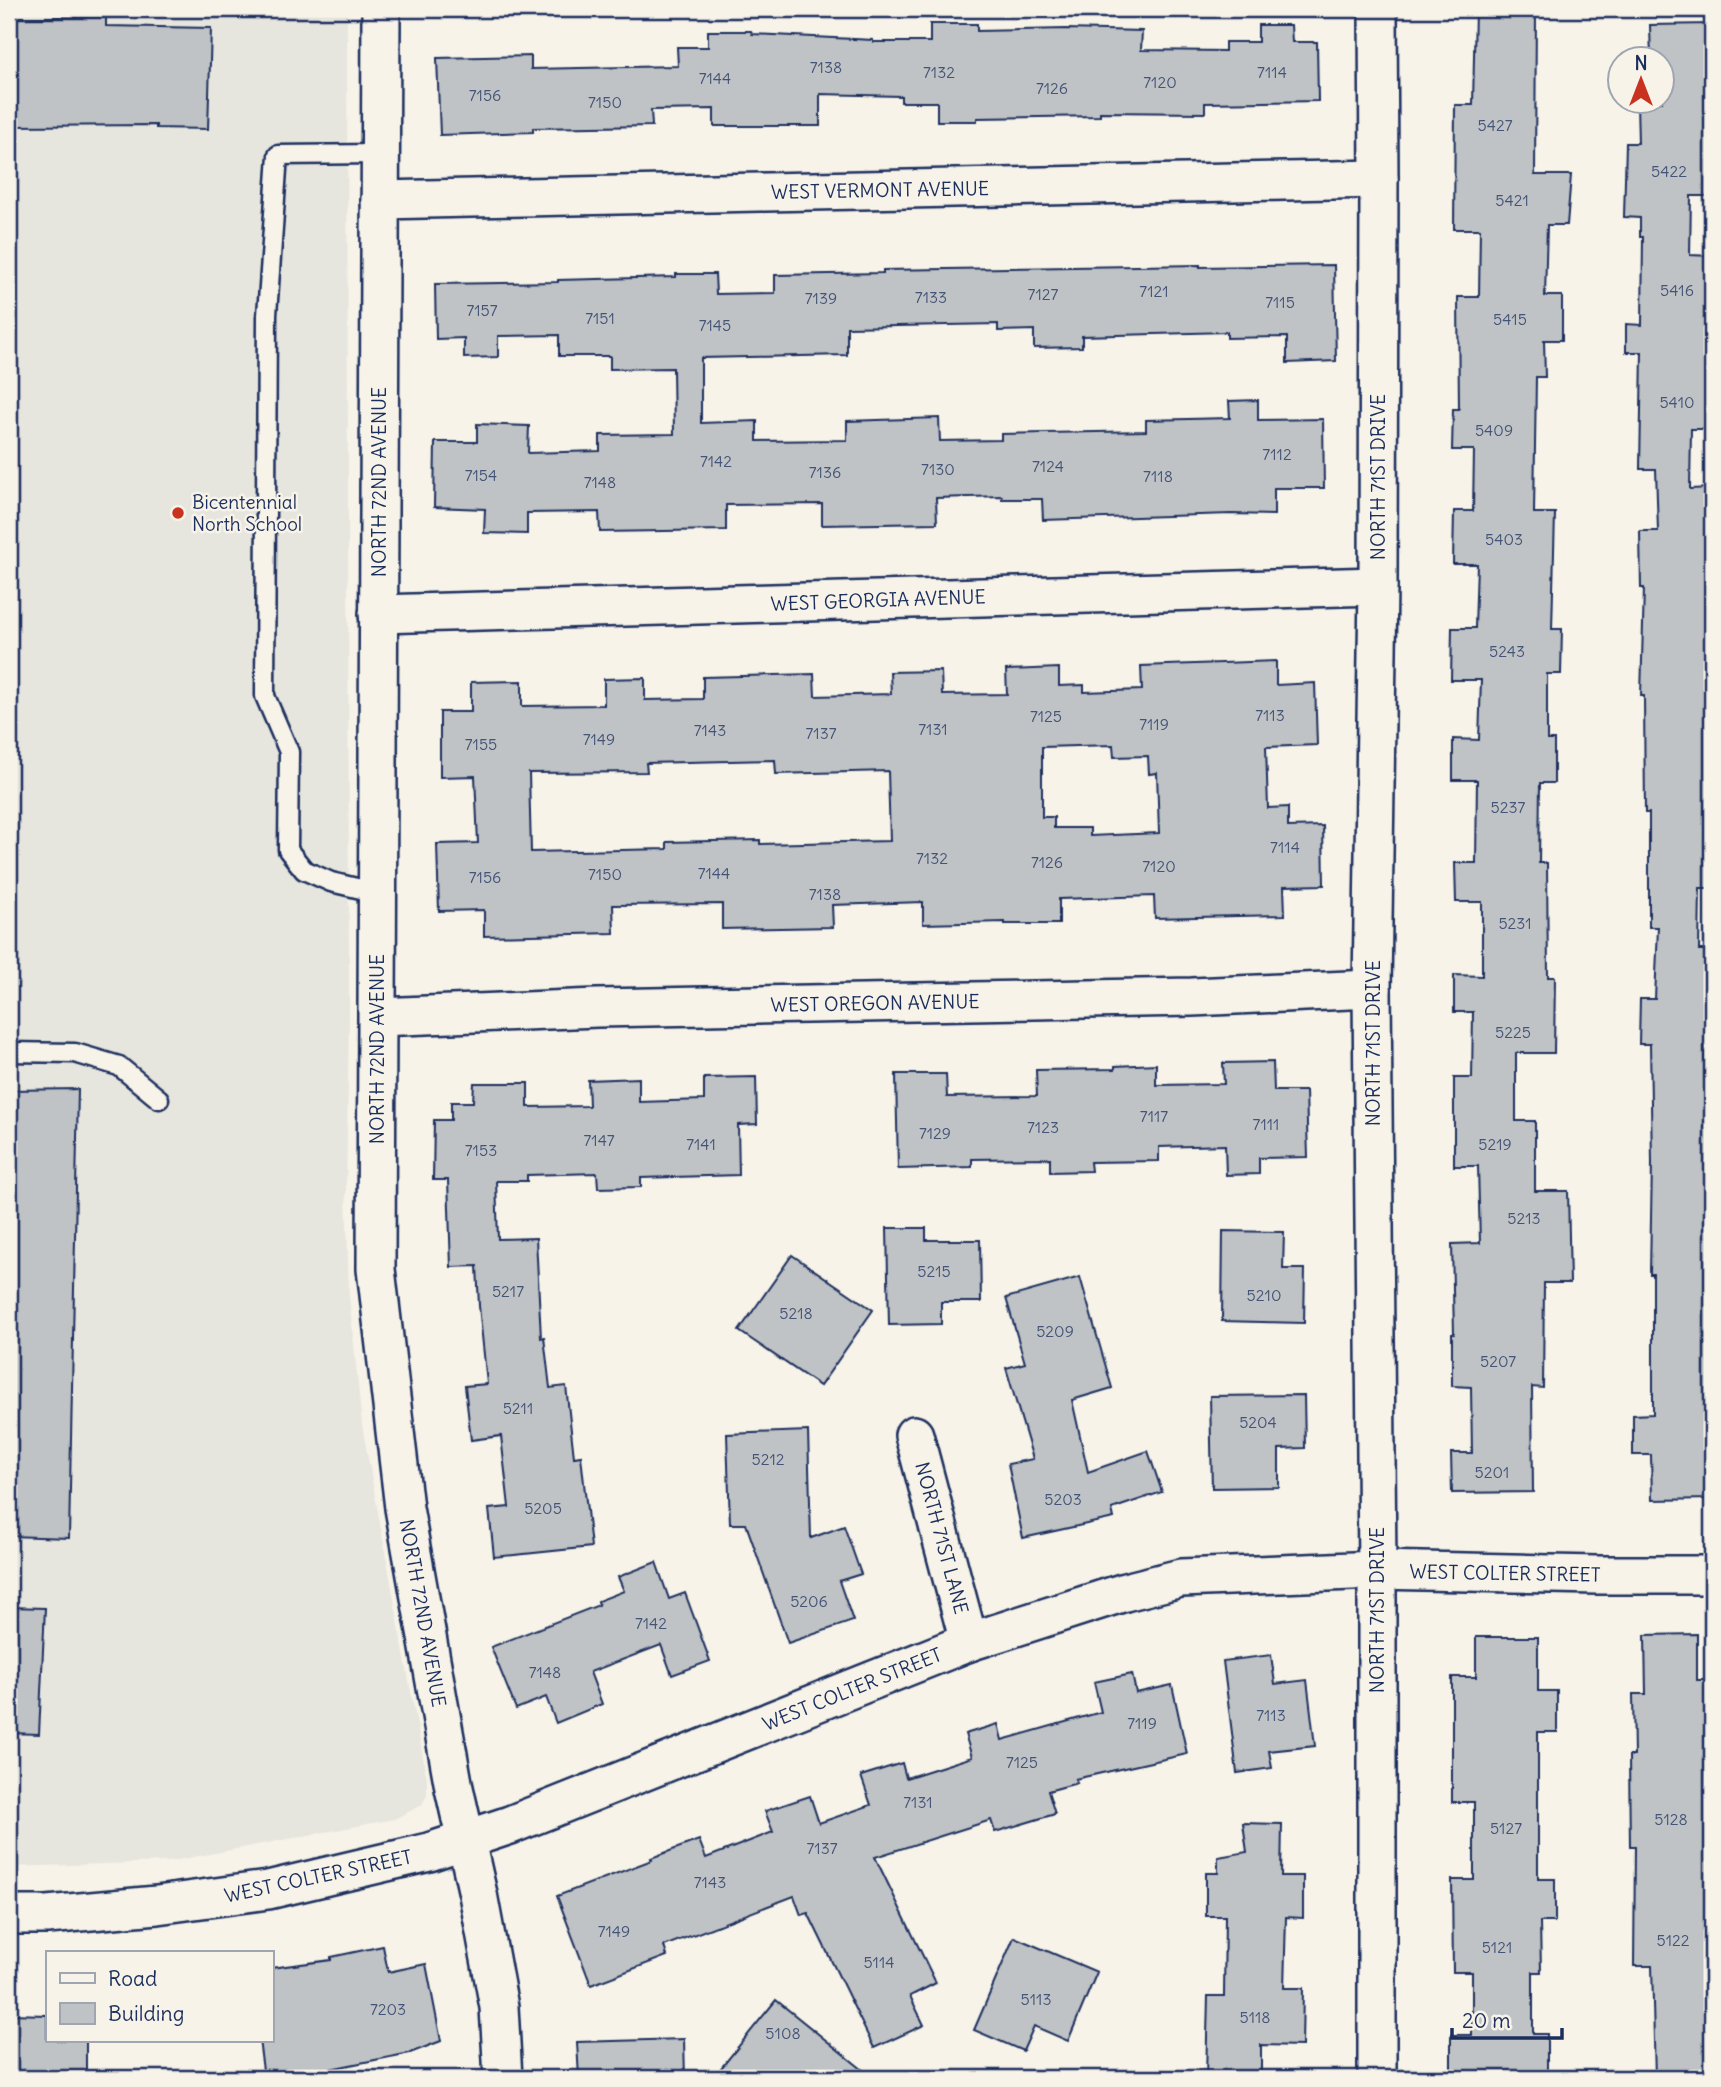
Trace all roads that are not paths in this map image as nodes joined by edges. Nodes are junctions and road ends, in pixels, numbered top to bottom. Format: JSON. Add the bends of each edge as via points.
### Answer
{"nodes":[{"id":1,"x":381,"y":9,"type":"edge"},
{"id":2,"x":1378,"y":9,"type":"edge"},
{"id":3,"x":380,"y":154,"type":"junction"},
{"id":4,"x":1379,"y":179,"type":"junction"},
{"id":5,"x":380,"y":200,"type":"junction"},
{"id":6,"x":1378,"y":586,"type":"junction"},
{"id":7,"x":378,"y":614,"type":"junction"},
{"id":8,"x":378,"y":893,"type":"junction"},
{"id":9,"x":1372,"y":989,"type":"junction"},
{"id":10,"x":378,"y":1017,"type":"junction"},
{"id":11,"x":9,"y":1052,"type":"edge"},
{"id":12,"x":159,"y":1099,"type":"dead end"},
{"id":13,"x":914,"y":1435,"type":"dead end"},
{"id":14,"x":1377,"y":1570,"type":"junction"},
{"id":15,"x":1712,"y":1575,"type":"edge"},
{"id":16,"x":969,"y":1642,"type":"junction"},
{"id":17,"x":466,"y":1841,"type":"junction"},
{"id":18,"x":9,"y":1915,"type":"edge"},
{"id":19,"x":503,"y":2078,"type":"edge"},
{"id":20,"x":1377,"y":2078,"type":"edge"}],
"edges":[{"from":1,"to":3,"type":"street","name":"NORTH 72ND AVENUE"},
{"from":2,"to":4,"type":"street","name":"NORTH 71ST DRIVE"},
{"from":3,"to":5,"type":"street","name":"NORTH 72ND AVENUE"},
{"from":3,"to":8,"type":"lane","via":[[278,155],[267,315],[265,696],[289,752],[288,850],[304,870]]},
{"from":4,"to":5,"type":"street","name":"WEST VERMONT AVENUE"},
{"from":4,"to":6,"type":"street","name":"NORTH 71ST DRIVE"},
{"from":5,"to":7,"type":"street","name":"NORTH 72ND AVENUE"},
{"from":6,"to":7,"type":"street","name":"WEST GEORGIA AVENUE"},
{"from":6,"to":9,"type":"street","name":"NORTH 71ST DRIVE"},
{"from":7,"to":8,"type":"street","name":"NORTH 72ND AVENUE"},
{"from":8,"to":10,"type":"street","name":"NORTH 72ND AVENUE"},
{"from":9,"to":10,"type":"street","name":"WEST OREGON AVENUE"},
{"from":9,"to":14,"type":"street","name":"NORTH 71ST DRIVE"},
{"from":10,"to":17,"type":"street","name":"NORTH 72ND AVENUE","via":[[376,1269],[404,1508]]},
{"from":11,"to":12,"type":"lane","via":[[75,1053],[119,1066]]},
{"from":13,"to":16,"type":"street","name":"NORTH 71ST LANE"},
{"from":14,"to":15,"type":"street","name":"WEST COLTER STREET"},
{"from":14,"to":16,"type":"street","name":"WEST COLTER STREET","via":[[1181,1578]]},
{"from":14,"to":20,"type":"street","name":"NORTH 71ST DRIVE"},
{"from":16,"to":17,"type":"street","name":"WEST COLTER STREET"},
{"from":17,"to":18,"type":"street","name":"WEST COLTER STREET","via":[[268,1890],[158,1905]]},
{"from":17,"to":19,"type":"street","name":"NORTH 72ND AVENUE","via":[[499,2007]]}]}
